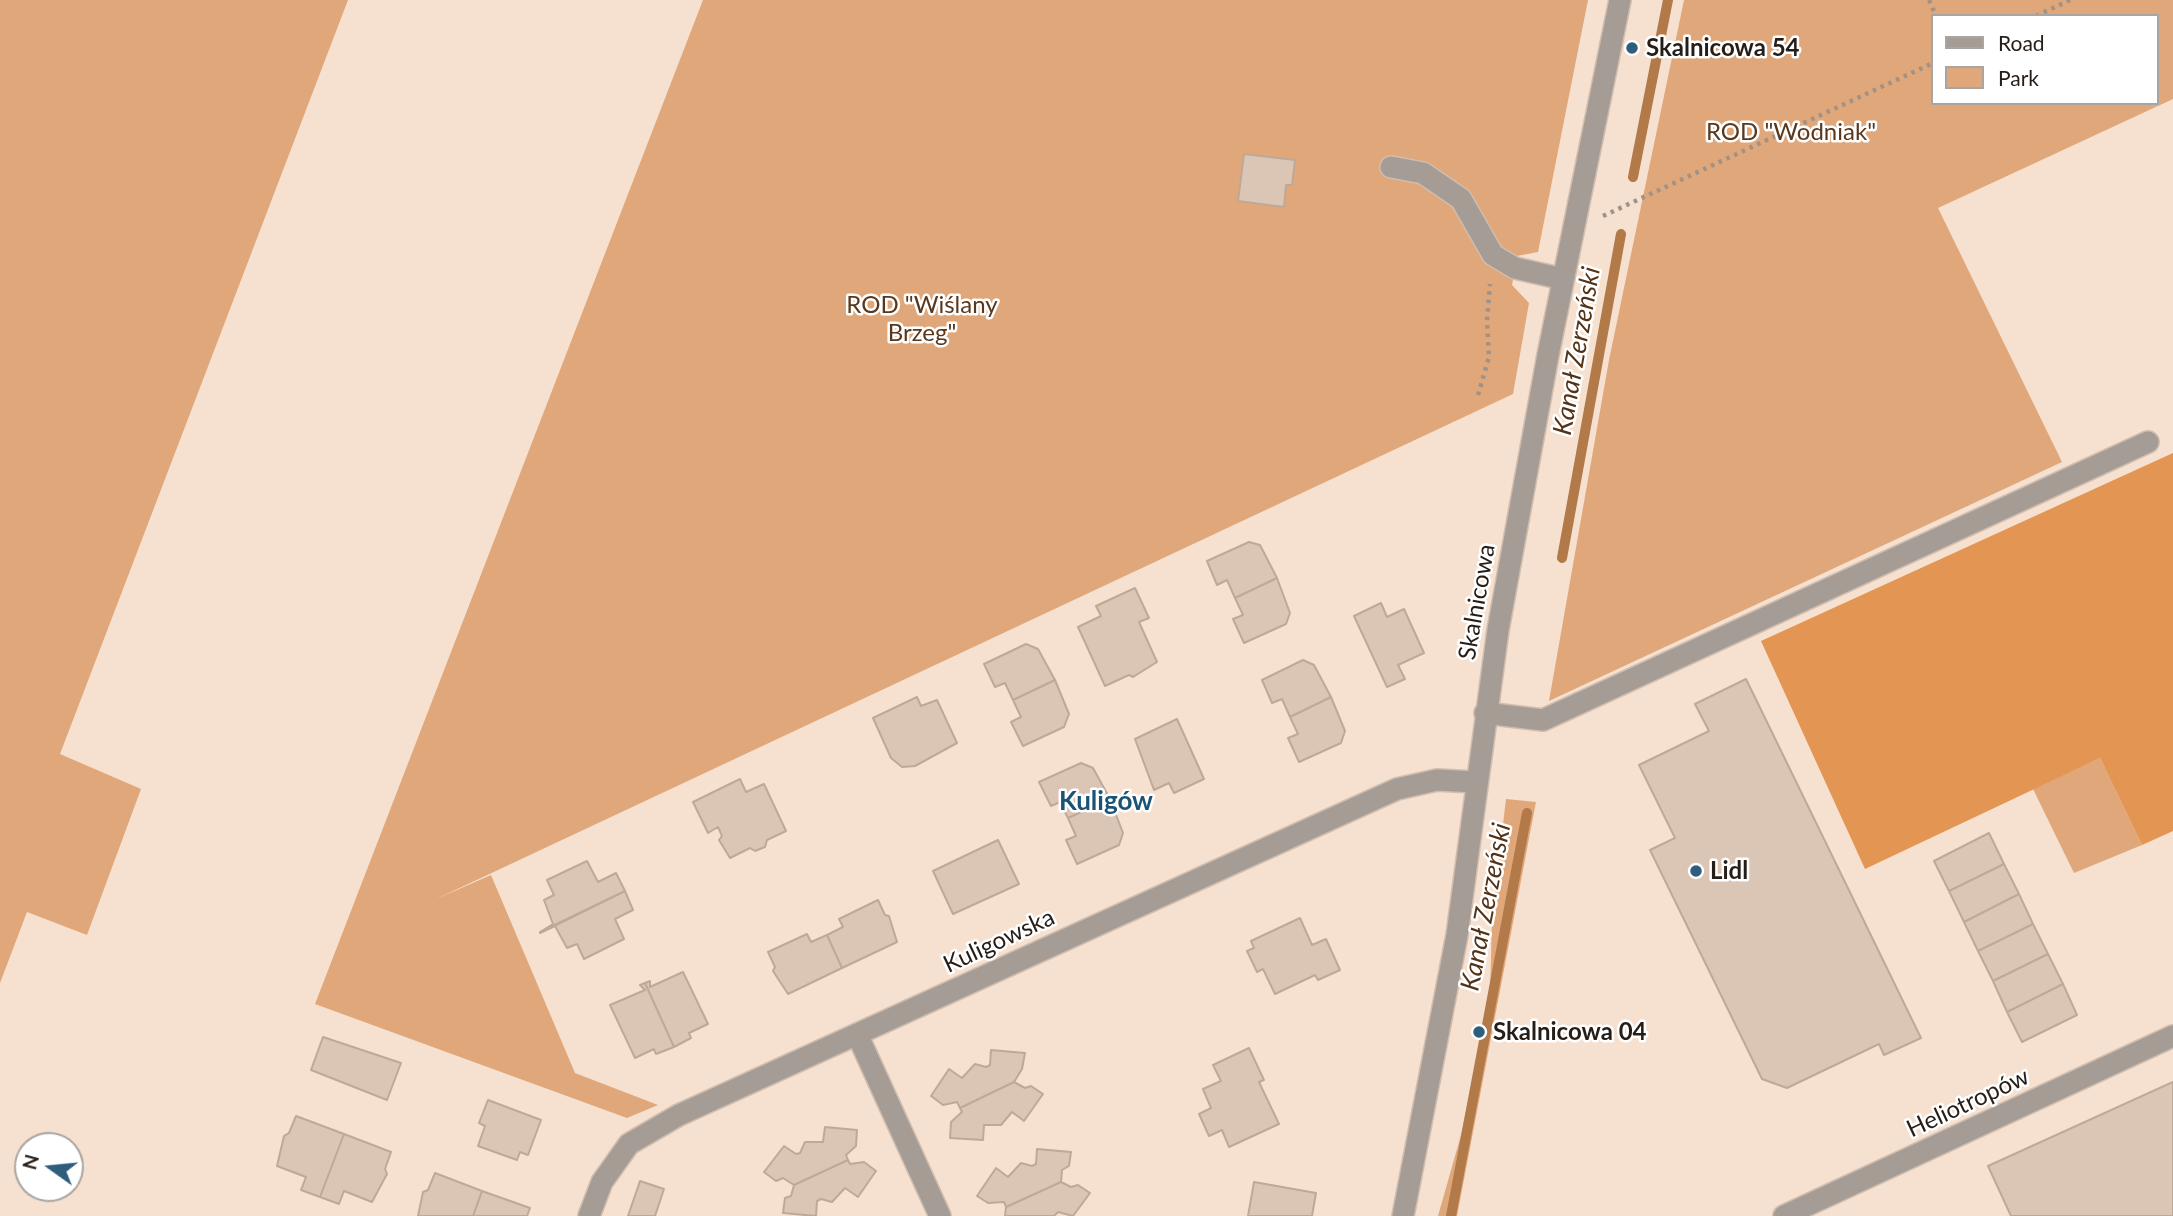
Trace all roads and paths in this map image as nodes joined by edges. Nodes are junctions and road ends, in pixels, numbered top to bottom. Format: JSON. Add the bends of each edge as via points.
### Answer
{"nodes":[{"id":1,"x":1620,"y":0,"type":"edge"},
{"id":2,"x":2070,"y":0,"type":"edge"},
{"id":3,"x":2040,"y":14,"type":"edge"},
{"id":4,"x":1932,"y":64,"type":"edge"},
{"id":5,"x":1391,"y":167,"type":"dead end"},
{"id":6,"x":1573,"y":229,"type":"junction"},
{"id":7,"x":1493,"y":255,"type":"junction"},
{"id":8,"x":1563,"y":279,"type":"junction"},
{"id":9,"x":1478,"y":395,"type":"dead end"},
{"id":10,"x":2148,"y":442,"type":"dead end"},
{"id":11,"x":1485,"y":713,"type":"junction"},
{"id":12,"x":1475,"y":782,"type":"junction"},
{"id":13,"x":857,"y":1034,"type":"junction"},
{"id":14,"x":2173,"y":1036,"type":"edge"},
{"id":15,"x":589,"y":1216,"type":"edge"},
{"id":16,"x":940,"y":1216,"type":"edge"},
{"id":17,"x":1404,"y":1216,"type":"edge"},
{"id":18,"x":1784,"y":1216,"type":"edge"}],
"edges":[{"from":1,"to":6,"type":"street","name":"Skalnicowa"},
{"from":2,"to":3,"type":"path"},
{"from":4,"to":6,"type":"path"},
{"from":5,"to":7,"type":"street","via":[[1423,173],[1461,199]]},
{"from":6,"to":8,"type":"street","name":"Skalnicowa"},
{"from":7,"to":8,"type":"street","via":[[1515,268]]},
{"from":7,"to":9,"type":"path","via":[[1489,357]]},
{"from":8,"to":11,"type":"street","name":"Skalnicowa"},
{"from":10,"to":11,"type":"street","via":[[1543,720]]},
{"from":11,"to":12,"type":"street","name":"Skalnicowa"},
{"from":12,"to":13,"type":"street","name":"Kuligowska","via":[[1437,780],[1397,789]]},
{"from":12,"to":17,"type":"street","name":"Skalnicowa","via":[[1457,935]]},
{"from":13,"to":15,"type":"street","name":"Kuligowska","via":[[679,1115],[629,1144],[602,1182]]},
{"from":13,"to":16,"type":"street"},
{"from":14,"to":18,"type":"street","name":"Heliotropów"}]}
